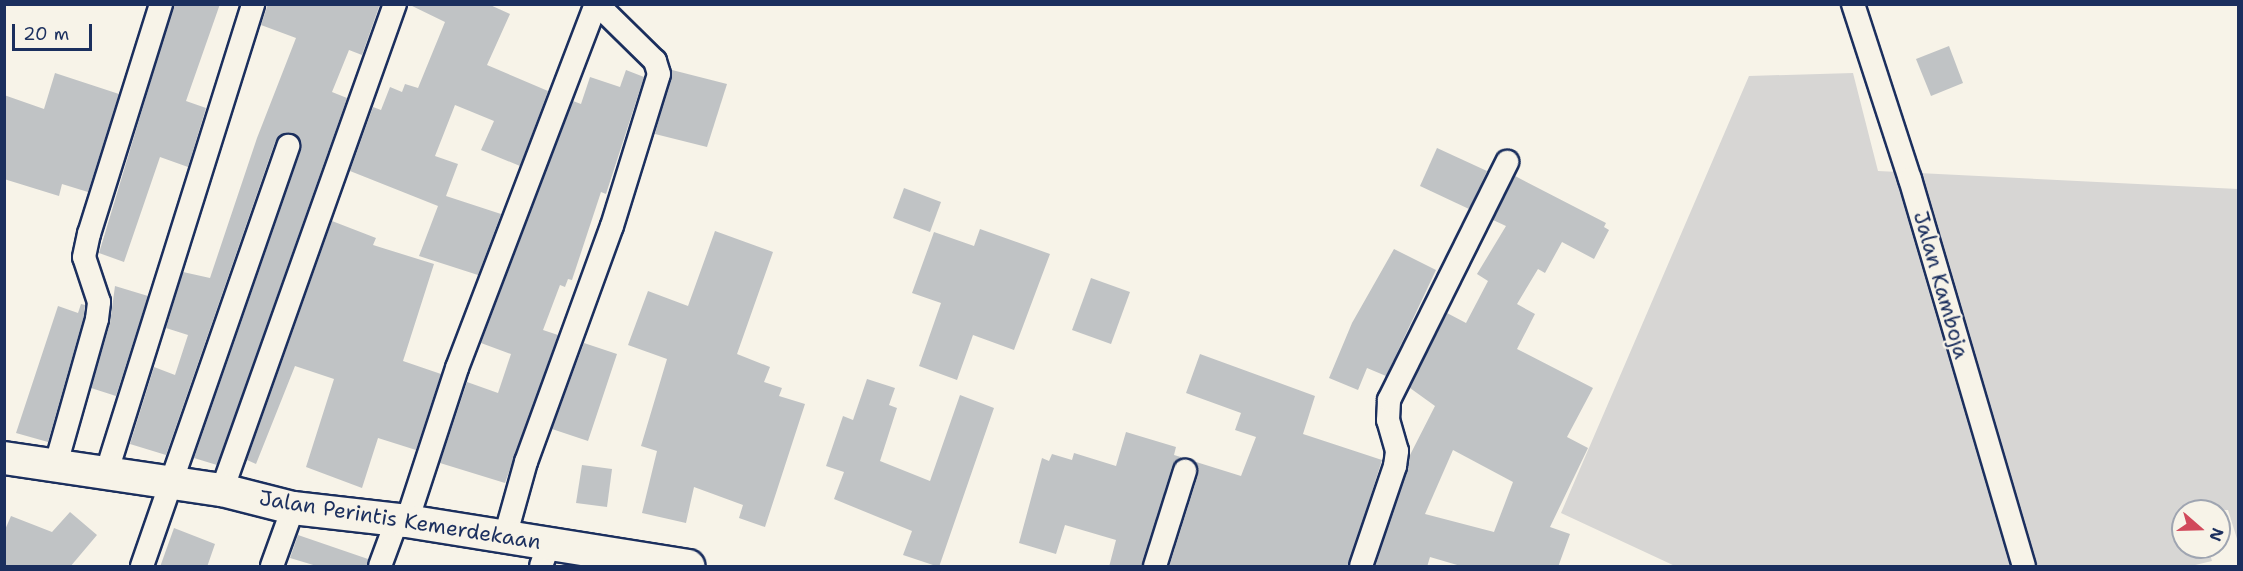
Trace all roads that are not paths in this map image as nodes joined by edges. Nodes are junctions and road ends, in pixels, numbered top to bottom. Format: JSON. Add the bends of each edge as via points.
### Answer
{"nodes":[{"id":1,"x":160,"y":4,"type":"edge"},
{"id":2,"x":253,"y":4,"type":"edge"},
{"id":3,"x":395,"y":4,"type":"edge"},
{"id":4,"x":597,"y":4,"type":"edge"},
{"id":5,"x":1853,"y":4,"type":"edge"},
{"id":6,"x":288,"y":146,"type":"dead end"},
{"id":7,"x":1507,"y":162,"type":"dead end"},
{"id":8,"x":4,"y":458,"type":"edge"},
{"id":9,"x":56,"y":464,"type":"junction"},
{"id":10,"x":1185,"y":471,"type":"dead end"},
{"id":11,"x":106,"y":474,"type":"junction"},
{"id":12,"x":171,"y":481,"type":"junction"},
{"id":13,"x":222,"y":490,"type":"junction"},
{"id":14,"x":293,"y":508,"type":"junction"},
{"id":15,"x":402,"y":521,"type":"junction"},
{"id":16,"x":505,"y":537,"type":"junction"},
{"id":17,"x":545,"y":555,"type":"edge"},
{"id":18,"x":142,"y":567,"type":"edge"},
{"id":19,"x":272,"y":567,"type":"edge"},
{"id":20,"x":380,"y":567,"type":"edge"},
{"id":21,"x":688,"y":567,"type":"edge"},
{"id":22,"x":1155,"y":567,"type":"edge"},
{"id":23,"x":1361,"y":567,"type":"edge"},
{"id":24,"x":2024,"y":567,"type":"edge"}],
"edges":[{"from":1,"to":9,"type":"street","via":[[88,234],[84,257],[99,302],[97,319]]},
{"from":2,"to":11,"type":"street"},
{"from":3,"to":13,"type":"street"},
{"from":4,"to":15,"type":"street"},
{"from":4,"to":16,"type":"street","via":[[656,61],[659,74],[612,226],[526,462]]},
{"from":5,"to":24,"type":"street","name":"Jalan Kamboja","via":[[1910,179]]},
{"from":6,"to":12,"type":"street"},
{"from":7,"to":23,"type":"street","via":[[1389,400],[1388,420],[1397,450],[1395,466]]},
{"from":8,"to":9,"type":"street","name":"Jalan Perintis Kemerdekaan"},
{"from":9,"to":11,"type":"street","name":"Jalan Perintis Kemerdekaan"},
{"from":10,"to":22,"type":"street"},
{"from":11,"to":12,"type":"street","name":"Jalan Perintis Kemerdekaan"},
{"from":12,"to":13,"type":"street","name":"Jalan Perintis Kemerdekaan"},
{"from":12,"to":18,"type":"street"},
{"from":13,"to":14,"type":"street","name":"Jalan Perintis Kemerdekaan"},
{"from":14,"to":15,"type":"street","name":"Jalan Perintis Kemerdekaan"},
{"from":14,"to":19,"type":"street"},
{"from":15,"to":16,"type":"street","name":"Jalan Perintis Kemerdekaan"},
{"from":15,"to":20,"type":"street"},
{"from":16,"to":17,"type":"street","name":"Jalan Perintis Kemerdekaan"},
{"from":17,"to":21,"type":"street","name":"Jalan Perintis Kemerdekaan"}]}
